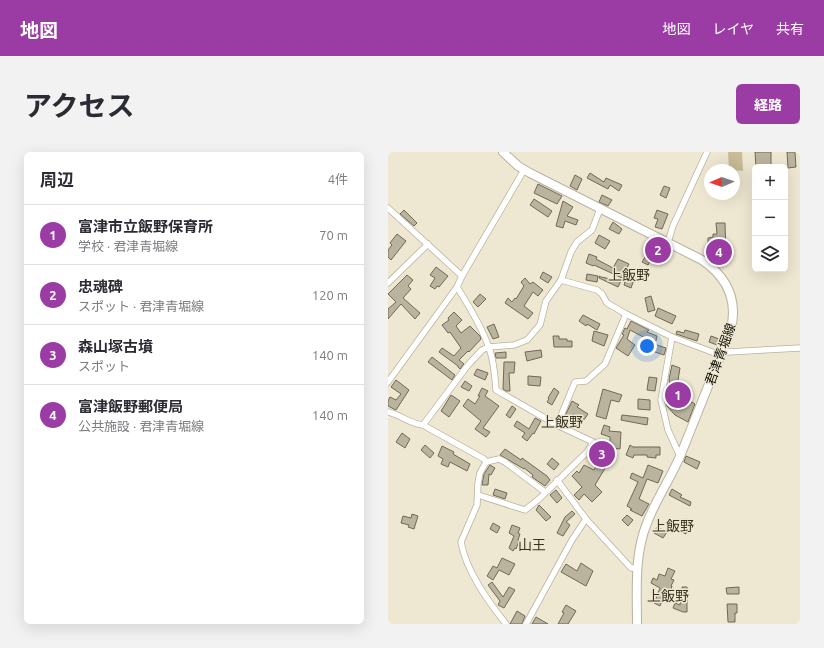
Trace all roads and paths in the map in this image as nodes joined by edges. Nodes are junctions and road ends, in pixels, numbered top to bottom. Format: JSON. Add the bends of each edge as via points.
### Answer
{"nodes":[{"id":1,"x":503,"y":152,"type":"edge"},
{"id":2,"x":707,"y":152,"type":"edge"},
{"id":3,"x":524,"y":170,"type":"junction"},
{"id":4,"x":388,"y":208,"type":"edge"},
{"id":5,"x":600,"y":209,"type":"junction"},
{"id":6,"x":668,"y":242,"type":"junction"},
{"id":7,"x":428,"y":244,"type":"junction"},
{"id":8,"x":462,"y":276,"type":"junction"},
{"id":9,"x":561,"y":280,"type":"junction"},
{"id":10,"x":388,"y":283,"type":"edge"},
{"id":11,"x":457,"y":287,"type":"junction"},
{"id":12,"x":626,"y":314,"type":"junction"},
{"id":13,"x":672,"y":336,"type":"junction"},
{"id":14,"x":489,"y":347,"type":"junction"},
{"id":15,"x":800,"y":348,"type":"edge"},
{"id":16,"x":721,"y":353,"type":"junction"},
{"id":17,"x":388,"y":382,"type":"edge"},
{"id":18,"x":388,"y":412,"type":"edge"},
{"id":19,"x":424,"y":425,"type":"junction"},
{"id":20,"x":557,"y":425,"type":"junction"},
{"id":21,"x":681,"y":454,"type":"junction"},
{"id":22,"x":486,"y":462,"type":"junction"},
{"id":23,"x":557,"y":480,"type":"junction"},
{"id":24,"x":545,"y":492,"type":"junction"},
{"id":25,"x":478,"y":495,"type":"junction"},
{"id":26,"x":586,"y":519,"type":"junction"},
{"id":27,"x":637,"y":568,"type":"junction"},
{"id":28,"x":506,"y":624,"type":"edge"},
{"id":29,"x":526,"y":624,"type":"edge"},
{"id":30,"x":636,"y":624,"type":"edge"}],
"edges":[{"from":1,"to":3,"type":"main road","name":"君津青堀線"},
{"from":2,"to":6,"type":"street"},
{"from":3,"to":5,"type":"main road","name":"君津青堀線"},
{"from":3,"to":8,"type":"street"},
{"from":4,"to":7,"type":"street"},
{"from":5,"to":6,"type":"main road","name":"君津青堀線"},
{"from":5,"to":9,"type":"street","via":[[592,230],[577,242],[571,252]]},
{"from":6,"to":16,"type":"main road","name":"君津青堀線","via":[[710,265],[722,278],[730,293],[733,311],[731,329]]},
{"from":7,"to":8,"type":"street"},
{"from":7,"to":10,"type":"street"},
{"from":8,"to":11,"type":"street"},
{"from":9,"to":12,"type":"street","via":[[597,290],[607,303]]},
{"from":9,"to":14,"type":"street","via":[[546,301],[540,324],[527,340],[514,345]]},
{"from":11,"to":14,"type":"street"},
{"from":11,"to":17,"type":"street"},
{"from":12,"to":13,"type":"street"},
{"from":12,"to":20,"type":"street","via":[[605,364],[586,381],[575,382]]},
{"from":13,"to":16,"type":"street"},
{"from":13,"to":21,"type":"street","via":[[661,400],[668,430]]},
{"from":14,"to":19,"type":"street","via":[[476,355]]},
{"from":14,"to":20,"type":"street","via":[[496,390]]},
{"from":15,"to":16,"type":"street"},
{"from":16,"to":21,"type":"main road","name":"君津青堀線"},
{"from":18,"to":19,"type":"street","via":[[415,424]]},
{"from":19,"to":22,"type":"street","via":[[484,458]]},
{"from":20,"to":23,"type":"street","via":[[593,442],[587,452]]},
{"from":21,"to":27,"type":"main road","name":"君津青堀線","via":[[646,524]]},
{"from":22,"to":24,"type":"street","via":[[499,459],[505,462]]},
{"from":22,"to":25,"type":"street","via":[[480,473]]},
{"from":23,"to":24,"type":"street"},
{"from":23,"to":26,"type":"street"},
{"from":24,"to":25,"type":"street","via":[[525,510]]},
{"from":25,"to":28,"type":"street","via":[[477,506],[461,546],[483,593]]},
{"from":26,"to":27,"type":"street","via":[[631,568]]},
{"from":26,"to":29,"type":"street"},
{"from":27,"to":30,"type":"main road","name":"君津青堀線"}]}
